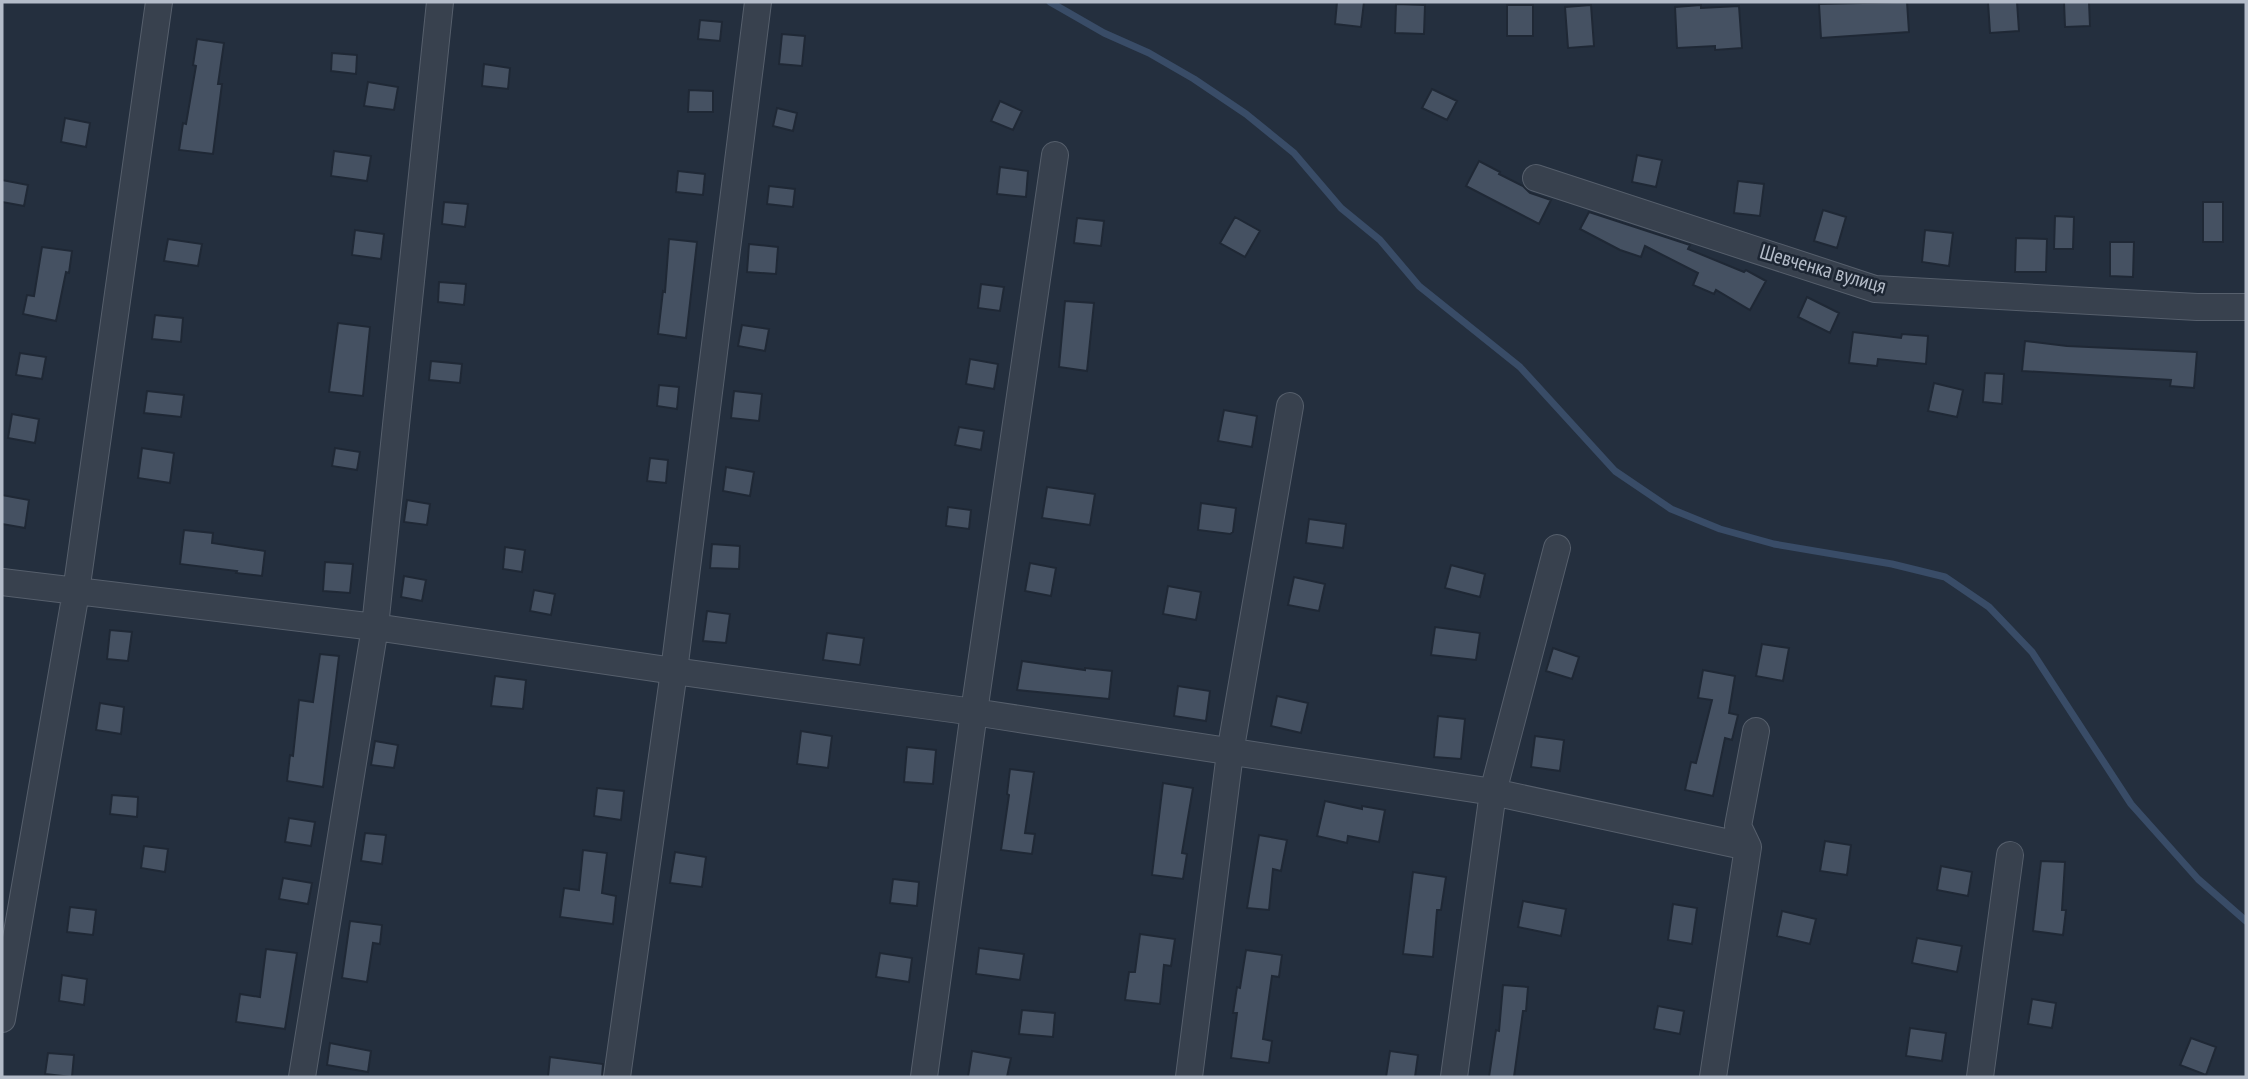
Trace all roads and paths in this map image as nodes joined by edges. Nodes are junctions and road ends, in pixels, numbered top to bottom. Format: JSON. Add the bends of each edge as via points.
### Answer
{"nodes":[{"id":1,"x":159,"y":2,"type":"edge"},
{"id":2,"x":440,"y":2,"type":"edge"},
{"id":3,"x":758,"y":2,"type":"edge"},
{"id":4,"x":1055,"y":155,"type":"dead end"},
{"id":5,"x":1536,"y":178,"type":"dead end"},
{"id":6,"x":2246,"y":307,"type":"edge"},
{"id":7,"x":1290,"y":406,"type":"dead end"},
{"id":8,"x":1557,"y":548,"type":"dead end"},
{"id":9,"x":2,"y":582,"type":"edge"},
{"id":10,"x":75,"y":592,"type":"junction"},
{"id":11,"x":374,"y":627,"type":"junction"},
{"id":12,"x":674,"y":671,"type":"junction"},
{"id":13,"x":974,"y":712,"type":"junction"},
{"id":14,"x":1756,"y":731,"type":"dead end"},
{"id":15,"x":1230,"y":752,"type":"junction"},
{"id":16,"x":1493,"y":792,"type":"junction"},
{"id":17,"x":1748,"y":847,"type":"junction"},
{"id":18,"x":2010,"y":855,"type":"dead end"},
{"id":19,"x":2,"y":1019,"type":"edge"},
{"id":20,"x":302,"y":1077,"type":"edge"},
{"id":21,"x":617,"y":1077,"type":"edge"},
{"id":22,"x":924,"y":1077,"type":"edge"},
{"id":23,"x":1189,"y":1077,"type":"edge"},
{"id":24,"x":1454,"y":1077,"type":"edge"},
{"id":25,"x":1713,"y":1077,"type":"edge"},
{"id":26,"x":1980,"y":1077,"type":"edge"}],
"edges":[{"from":1,"to":10,"type":"street"},
{"from":2,"to":11,"type":"street"},
{"from":3,"to":12,"type":"street"},
{"from":4,"to":13,"type":"street"},
{"from":5,"to":6,"type":"street","name":"Шевченка вулиця","via":[[1875,289]]},
{"from":7,"to":15,"type":"street"},
{"from":8,"to":16,"type":"street"},
{"from":9,"to":10,"type":"street"},
{"from":10,"to":11,"type":"street"},
{"from":10,"to":19,"type":"street"},
{"from":11,"to":12,"type":"street"},
{"from":11,"to":20,"type":"street"},
{"from":12,"to":13,"type":"street"},
{"from":12,"to":21,"type":"street"},
{"from":13,"to":15,"type":"street"},
{"from":13,"to":22,"type":"street"},
{"from":14,"to":17,"type":"street","via":[[1738,826]]},
{"from":15,"to":16,"type":"street"},
{"from":15,"to":23,"type":"street"},
{"from":16,"to":17,"type":"street"},
{"from":16,"to":24,"type":"street"},
{"from":17,"to":25,"type":"street"},
{"from":18,"to":26,"type":"street"}]}
